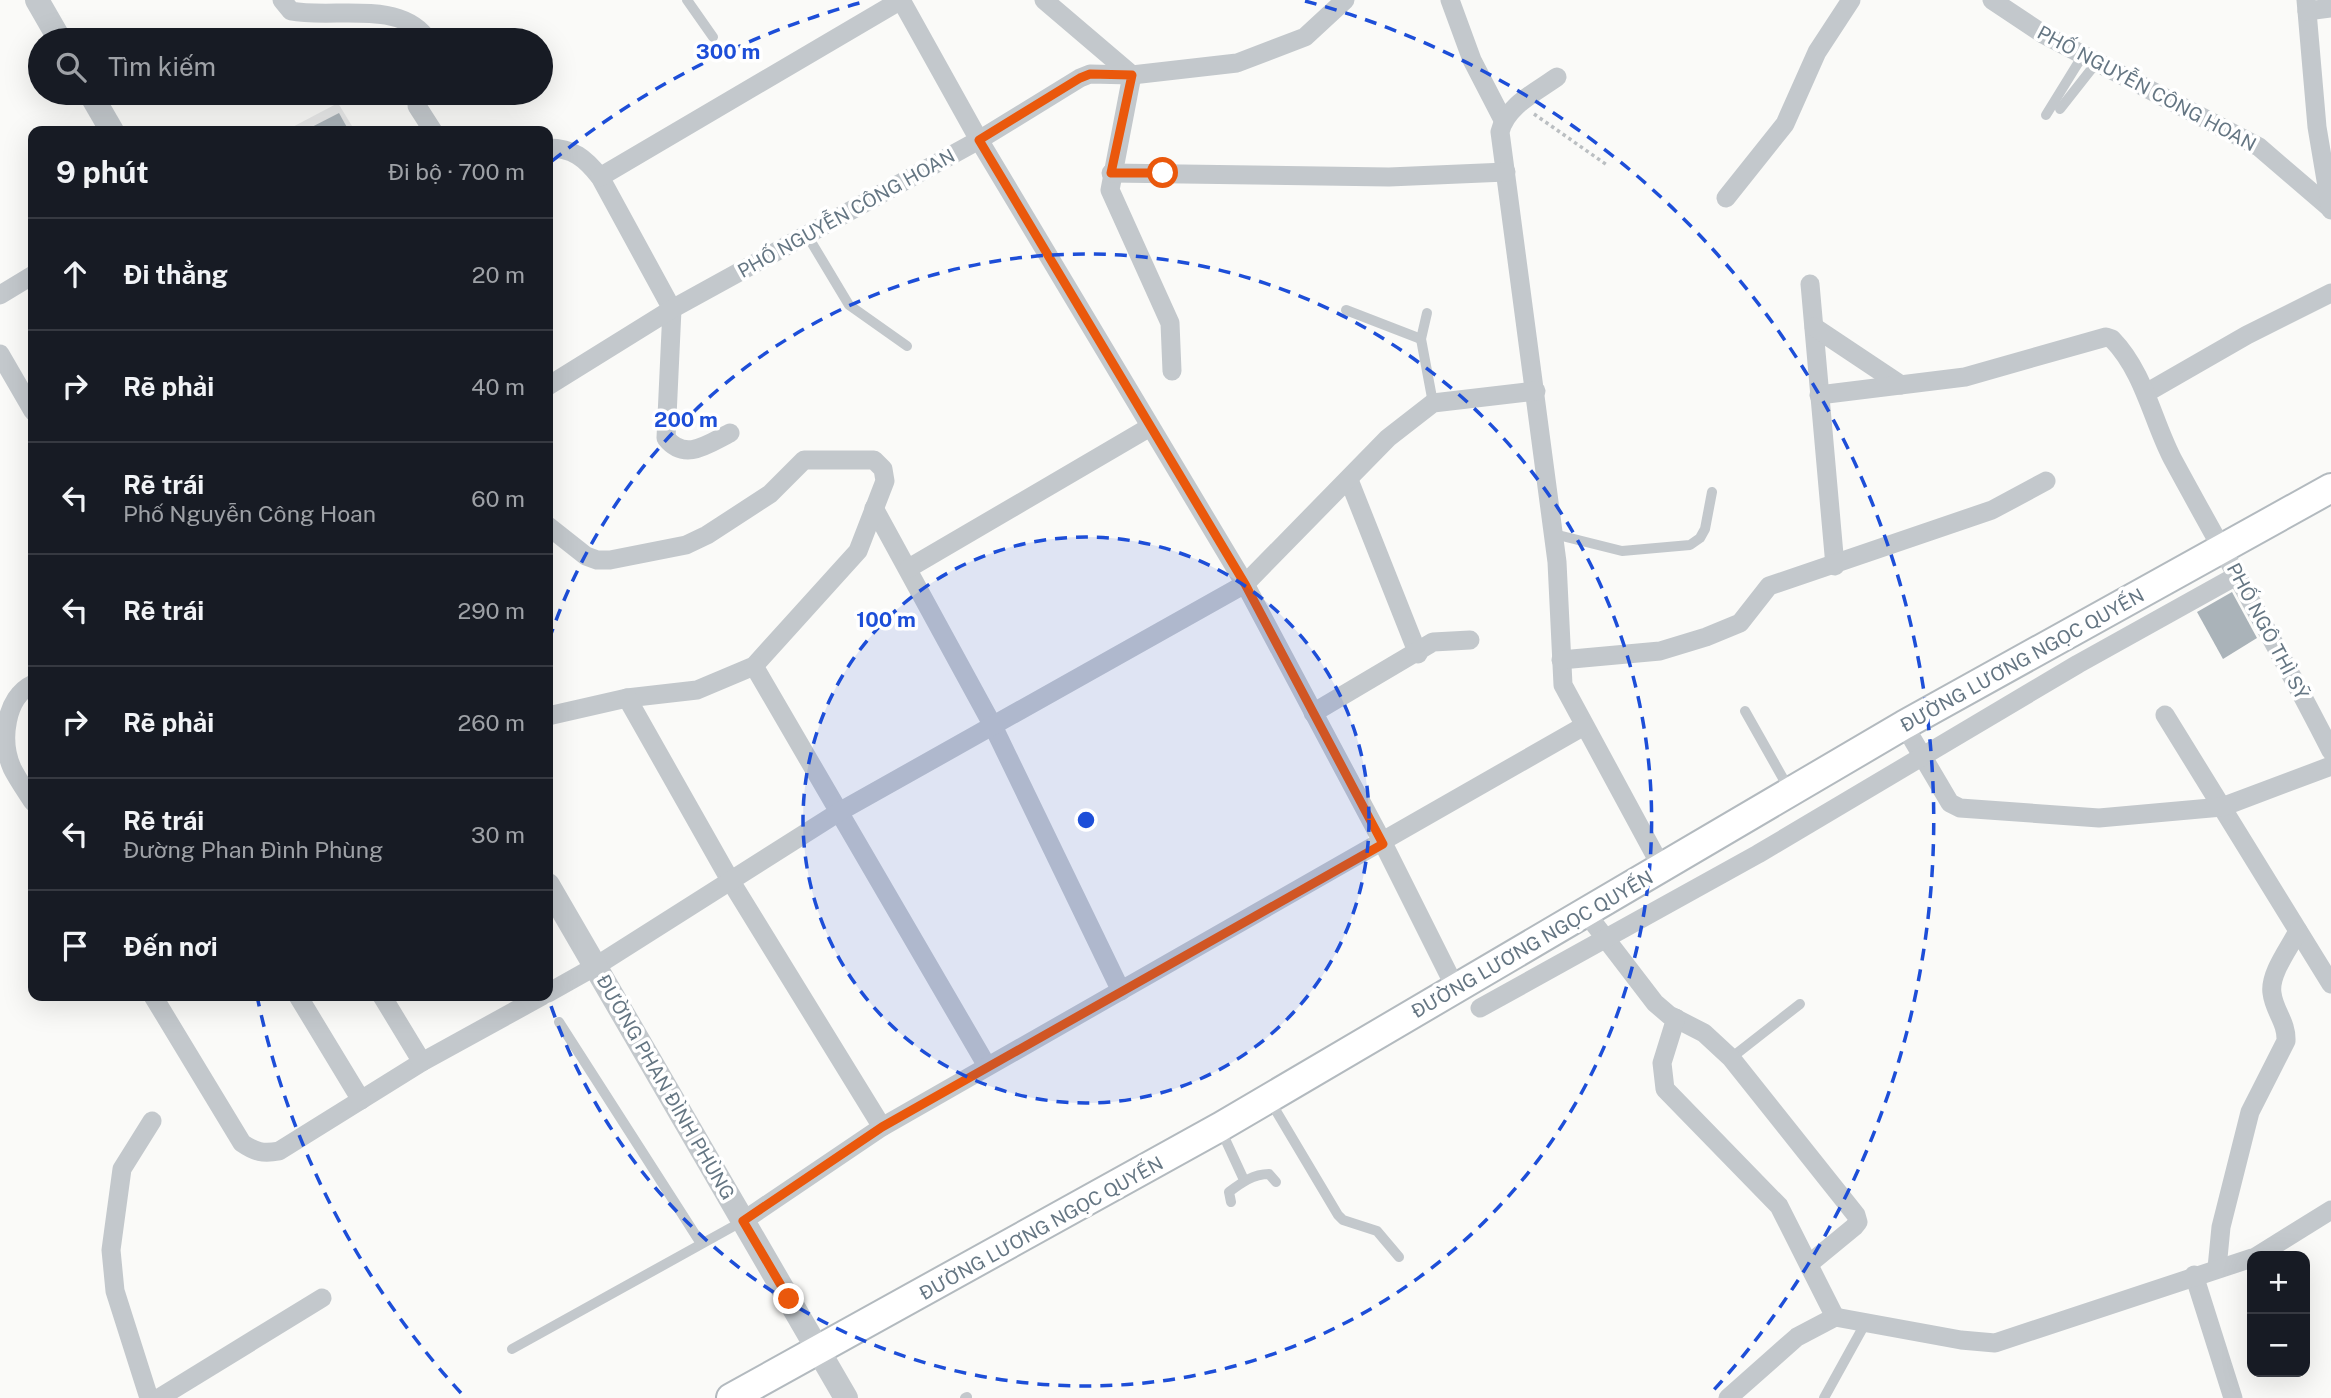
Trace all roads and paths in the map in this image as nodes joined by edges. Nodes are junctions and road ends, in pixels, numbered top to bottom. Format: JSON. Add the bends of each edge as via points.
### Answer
{"nodes":[{"id":1,"x":37,"y":0,"type":"edge"},
{"id":2,"x":282,"y":0,"type":"edge"},
{"id":3,"x":687,"y":0,"type":"edge"},
{"id":4,"x":1044,"y":0,"type":"edge"},
{"id":5,"x":1345,"y":0,"type":"edge"},
{"id":6,"x":1450,"y":0,"type":"edge"},
{"id":7,"x":1852,"y":0,"type":"edge"},
{"id":8,"x":1992,"y":0,"type":"edge"},
{"id":9,"x":2306,"y":6,"type":"edge"},
{"id":10,"x":2331,"y":8,"type":"edge"},
{"id":11,"x":53,"y":28,"type":"edge"},
{"id":12,"x":418,"y":28,"type":"edge"},
{"id":13,"x":713,"y":37,"type":"dead end"},
{"id":14,"x":2090,"y":58,"type":"junction"},
{"id":15,"x":1132,"y":75,"type":"junction"},
{"id":16,"x":1557,"y":77,"type":"dead end"},
{"id":17,"x":97,"y":105,"type":"edge"},
{"id":18,"x":417,"y":105,"type":"edge"},
{"id":19,"x":2060,"y":109,"type":"dead end"},
{"id":20,"x":1509,"y":113,"type":"junction"},
{"id":21,"x":2046,"y":115,"type":"dead end"},
{"id":22,"x":109,"y":126,"type":"edge"},
{"id":23,"x":430,"y":126,"type":"edge"},
{"id":24,"x":979,"y":140,"type":"junction"},
{"id":25,"x":553,"y":148,"type":"edge"},
{"id":26,"x":1607,"y":165,"type":"dead end"},
{"id":27,"x":1506,"y":172,"type":"junction"},
{"id":28,"x":1111,"y":173,"type":"junction"},
{"id":29,"x":600,"y":177,"type":"junction"},
{"id":30,"x":1726,"y":198,"type":"dead end"},
{"id":31,"x":2331,"y":209,"type":"edge"},
{"id":32,"x":807,"y":235,"type":"junction"},
{"id":33,"x":28,"y":278,"type":"edge"},
{"id":34,"x":1810,"y":284,"type":"dead end"},
{"id":35,"x":2331,"y":293,"type":"edge"},
{"id":36,"x":0,"y":295,"type":"edge"},
{"id":37,"x":672,"y":309,"type":"junction"},
{"id":38,"x":1346,"y":310,"type":"dead end"},
{"id":39,"x":1427,"y":313,"type":"dead end"},
{"id":40,"x":1814,"y":327,"type":"junction"},
{"id":41,"x":1422,"y":339,"type":"junction"},
{"id":42,"x":907,"y":346,"type":"dead end"},
{"id":43,"x":0,"y":354,"type":"edge"},
{"id":44,"x":1172,"y":371,"type":"dead end"},
{"id":45,"x":553,"y":383,"type":"edge"},
{"id":46,"x":1901,"y":385,"type":"junction"},
{"id":47,"x":1536,"y":391,"type":"junction"},
{"id":48,"x":2146,"y":393,"type":"junction"},
{"id":49,"x":1819,"y":395,"type":"junction"},
{"id":50,"x":28,"y":402,"type":"edge"},
{"id":51,"x":1433,"y":403,"type":"junction"},
{"id":52,"x":1150,"y":427,"type":"junction"},
{"id":53,"x":730,"y":433,"type":"dead end"},
{"id":54,"x":1349,"y":480,"type":"junction"},
{"id":55,"x":2046,"y":481,"type":"dead end"},
{"id":56,"x":1712,"y":492,"type":"dead end"},
{"id":57,"x":2330,"y":492,"type":"edge"},
{"id":58,"x":874,"y":508,"type":"junction"},
{"id":59,"x":553,"y":530,"type":"edge"},
{"id":60,"x":1553,"y":534,"type":"junction"},
{"id":61,"x":2223,"y":548,"type":"junction"},
{"id":62,"x":1835,"y":566,"type":"junction"},
{"id":63,"x":909,"y":568,"type":"junction"},
{"id":64,"x":2238,"y":575,"type":"junction"},
{"id":65,"x":1245,"y":584,"type":"junction"},
{"id":66,"x":1470,"y":640,"type":"dead end"},
{"id":67,"x":1418,"y":654,"type":"junction"},
{"id":68,"x":1561,"y":660,"type":"junction"},
{"id":69,"x":754,"y":666,"type":"junction"},
{"id":70,"x":28,"y":686,"type":"edge"},
{"id":71,"x":627,"y":698,"type":"junction"},
{"id":72,"x":1745,"y":710,"type":"dead end"},
{"id":73,"x":1313,"y":713,"type":"junction"},
{"id":74,"x":553,"y":715,"type":"edge"},
{"id":75,"x":2165,"y":715,"type":"dead end"},
{"id":76,"x":1904,"y":725,"type":"junction"},
{"id":77,"x":993,"y":726,"type":"junction"},
{"id":78,"x":1584,"y":726,"type":"junction"},
{"id":79,"x":2331,"y":751,"type":"edge"},
{"id":80,"x":1922,"y":756,"type":"junction"},
{"id":81,"x":2331,"y":766,"type":"edge"},
{"id":82,"x":1791,"y":792,"type":"junction"},
{"id":83,"x":28,"y":794,"type":"edge"},
{"id":84,"x":2222,"y":807,"type":"junction"},
{"id":85,"x":839,"y":812,"type":"junction"},
{"id":86,"x":1383,"y":844,"type":"junction"},
{"id":87,"x":1662,"y":868,"type":"junction"},
{"id":88,"x":730,"y":880,"type":"junction"},
{"id":89,"x":553,"y":894,"type":"edge"},
{"id":90,"x":1586,"y":913,"type":"junction"},
{"id":91,"x":2298,"y":931,"type":"junction"},
{"id":92,"x":1605,"y":938,"type":"junction"},
{"id":93,"x":596,"y":966,"type":"junction"},
{"id":94,"x":2331,"y":984,"type":"edge"},
{"id":95,"x":553,"y":989,"type":"edge"},
{"id":96,"x":1456,"y":989,"type":"junction"},
{"id":97,"x":1121,"y":991,"type":"junction"},
{"id":98,"x":156,"y":1001,"type":"edge"},
{"id":99,"x":301,"y":1001,"type":"edge"},
{"id":100,"x":385,"y":1001,"type":"edge"},
{"id":101,"x":533,"y":1001,"type":"edge"},
{"id":102,"x":1800,"y":1004,"type":"dead end"},
{"id":103,"x":1480,"y":1008,"type":"dead end"},
{"id":104,"x":1676,"y":1018,"type":"junction"},
{"id":105,"x":559,"y":1022,"type":"dead end"},
{"id":106,"x":1731,"y":1058,"type":"junction"},
{"id":107,"x":422,"y":1062,"type":"junction"},
{"id":108,"x":987,"y":1066,"type":"junction"},
{"id":109,"x":1269,"y":1099,"type":"junction"},
{"id":110,"x":361,"y":1100,"type":"junction"},
{"id":111,"x":152,"y":1121,"type":"dead end"},
{"id":112,"x":882,"y":1127,"type":"junction"},
{"id":113,"x":1220,"y":1127,"type":"junction"},
{"id":114,"x":1244,"y":1180,"type":"junction"},
{"id":115,"x":1276,"y":1182,"type":"dead end"},
{"id":116,"x":1231,"y":1202,"type":"dead end"},
{"id":117,"x":2331,"y":1210,"type":"edge"},
{"id":118,"x":743,"y":1221,"type":"junction"},
{"id":119,"x":700,"y":1242,"type":"junction"},
{"id":120,"x":2266,"y":1251,"type":"edge"},
{"id":121,"x":1399,"y":1256,"type":"dead end"},
{"id":122,"x":2247,"y":1259,"type":"edge"},
{"id":123,"x":1809,"y":1264,"type":"junction"},
{"id":124,"x":2217,"y":1268,"type":"junction"},
{"id":125,"x":2194,"y":1275,"type":"junction"},
{"id":126,"x":322,"y":1298,"type":"dead end"},
{"id":127,"x":1835,"y":1317,"type":"junction"},
{"id":128,"x":1866,"y":1322,"type":"junction"},
{"id":129,"x":512,"y":1349,"type":"dead end"},
{"id":130,"x":820,"y":1352,"type":"junction"},
{"id":131,"x":149,"y":1398,"type":"edge"},
{"id":132,"x":159,"y":1398,"type":"edge"},
{"id":133,"x":731,"y":1398,"type":"edge"},
{"id":134,"x":846,"y":1398,"type":"edge"},
{"id":135,"x":1728,"y":1398,"type":"edge"},
{"id":136,"x":1824,"y":1398,"type":"edge"},
{"id":137,"x":2234,"y":1398,"type":"edge"}],
"edges":[{"from":1,"to":11,"type":"street"},
{"from":2,"to":12,"type":"street","via":[[291,11],[398,17]]},
{"from":3,"to":13,"type":"lane"},
{"from":4,"to":15,"type":"street"},
{"from":5,"to":15,"type":"street","name":"PHỐ NGUYỄN CÔNG HOAN","via":[[1305,37],[1253,58]]},
{"from":6,"to":20,"type":"street","via":[[1472,60]]},
{"from":7,"to":30,"type":"street","via":[[1816,52],[1784,124]]},
{"from":8,"to":14,"type":"street","name":"PHỐ NGUYỄN CÔNG HOAN"},
{"from":9,"to":10,"type":"street"},
{"from":9,"to":31,"type":"street","via":[[2317,127]]},
{"from":14,"to":19,"type":"lane"},
{"from":14,"to":21,"type":"lane"},
{"from":14,"to":31,"type":"street","name":"PHỐ NGUYỄN CÔNG HOAN","via":[[2259,147]]},
{"from":15,"to":24,"type":"street","name":"PHỐ NGUYỄN CÔNG HOAN","via":[[1080,78]]},
{"from":15,"to":28,"type":"street"},
{"from":16,"to":20,"type":"street"},
{"from":17,"to":22,"type":"street"},
{"from":18,"to":23,"type":"street"},
{"from":20,"to":26,"type":"path","via":[[1544,118]]},
{"from":20,"to":27,"type":"street","via":[[1500,132]]},
{"from":24,"to":29,"type":"street","via":[[901,0]]},
{"from":24,"to":32,"type":"street","name":"PHỐ NGUYỄN CÔNG HOAN"},
{"from":24,"to":52,"type":"street"},
{"from":25,"to":29,"type":"street","via":[[566,148],[585,159]]},
{"from":27,"to":28,"type":"street","via":[[1389,177]]},
{"from":27,"to":47,"type":"street"},
{"from":28,"to":44,"type":"street","via":[[1112,198],[1170,323]]},
{"from":29,"to":37,"type":"street"},
{"from":32,"to":37,"type":"street","name":"PHỐ NGUYỄN CÔNG HOAN"},
{"from":32,"to":42,"type":"lane","via":[[849,305]]},
{"from":33,"to":36,"type":"street"},
{"from":34,"to":40,"type":"street"},
{"from":35,"to":48,"type":"street"},
{"from":37,"to":45,"type":"street","name":"PHỐ NGUYỄN CÔNG HOAN"},
{"from":37,"to":53,"type":"street","via":[[666,438],[686,451]]},
{"from":38,"to":41,"type":"lane"},
{"from":39,"to":41,"type":"lane"},
{"from":40,"to":46,"type":"street"},
{"from":40,"to":49,"type":"street"},
{"from":41,"to":51,"type":"lane"},
{"from":43,"to":50,"type":"street"},
{"from":46,"to":48,"type":"street","name":"PHỐ NGÔ THÌ SỸ","via":[[1965,377],[2106,337],[2118,345]]},
{"from":46,"to":49,"type":"street"},
{"from":47,"to":51,"type":"street"},
{"from":47,"to":60,"type":"street"},
{"from":48,"to":61,"type":"street","name":"PHỐ NGÔ THÌ SỸ","via":[[2171,455]]},
{"from":49,"to":62,"type":"street"},
{"from":51,"to":54,"type":"street","via":[[1388,438]]},
{"from":52,"to":63,"type":"street"},
{"from":52,"to":65,"type":"street"},
{"from":54,"to":65,"type":"street"},
{"from":54,"to":67,"type":"street"},
{"from":55,"to":62,"type":"street","via":[[1992,510]]},
{"from":56,"to":60,"type":"lane","via":[[1705,528],[1690,545],[1622,551]]},
{"from":57,"to":61,"type":"main road","name":"ĐƯỜNG LƯƠNG NGỌC QUYẾN"},
{"from":58,"to":59,"type":"street","via":[[885,481],[883,469],[874,460],[817,458],[804,460],[770,494],[686,545],[597,559],[586,556]]},
{"from":58,"to":63,"type":"street"},
{"from":58,"to":69,"type":"street","via":[[858,551]]},
{"from":60,"to":68,"type":"street"},
{"from":61,"to":64,"type":"street","name":"PHỐ NGÔ THÌ SỸ"},
{"from":61,"to":76,"type":"main road","name":"ĐƯỜNG LƯƠNG NGỌC QUYẾN"},
{"from":62,"to":68,"type":"street","via":[[1769,586],[1740,622],[1706,637],[1661,651]]},
{"from":63,"to":77,"type":"street"},
{"from":64,"to":79,"type":"street","name":"PHỐ NGÔ THÌ SỸ"},
{"from":64,"to":80,"type":"street"},
{"from":65,"to":73,"type":"street"},
{"from":65,"to":77,"type":"street"},
{"from":66,"to":67,"type":"street","via":[[1440,640]]},
{"from":67,"to":73,"type":"street"},
{"from":68,"to":78,"type":"street","via":[[1563,685]]},
{"from":69,"to":71,"type":"street","via":[[698,690]]},
{"from":69,"to":85,"type":"street"},
{"from":70,"to":83,"type":"street","via":[[13,701],[7,744],[11,767]]},
{"from":71,"to":74,"type":"street"},
{"from":71,"to":88,"type":"street"},
{"from":72,"to":82,"type":"lane"},
{"from":73,"to":86,"type":"street"},
{"from":75,"to":84,"type":"street"},
{"from":76,"to":80,"type":"street"},
{"from":76,"to":82,"type":"main road","name":"ĐƯỜNG LƯƠNG NGỌC QUYẾN"},
{"from":77,"to":85,"type":"street"},
{"from":77,"to":97,"type":"street"},
{"from":78,"to":86,"type":"street"},
{"from":78,"to":87,"type":"street"},
{"from":80,"to":84,"type":"street","via":[[1950,803],[1960,808],[2099,818]]},
{"from":80,"to":92,"type":"street"},
{"from":81,"to":84,"type":"street"},
{"from":82,"to":87,"type":"main road","name":"ĐƯỜNG LƯƠNG NGỌC QUYẾN"},
{"from":84,"to":91,"type":"street"},
{"from":85,"to":88,"type":"street"},
{"from":85,"to":108,"type":"street"},
{"from":86,"to":96,"type":"street"},
{"from":86,"to":97,"type":"street"},
{"from":87,"to":90,"type":"main road","name":"ĐƯỜNG LƯƠNG NGỌC QUYẾN"},
{"from":88,"to":93,"type":"street"},
{"from":88,"to":112,"type":"street"},
{"from":89,"to":93,"type":"street","name":"ĐƯỜNG PHAN ĐÌNH PHÙNG"},
{"from":90,"to":92,"type":"street"},
{"from":90,"to":96,"type":"main road","name":"ĐƯỜNG LƯƠNG NGỌC QUYẾN"},
{"from":91,"to":94,"type":"street"},
{"from":91,"to":124,"type":"street","via":[[2272,983],[2272,995],[2287,1028],[2286,1041],[2250,1112],[2221,1227]]},
{"from":92,"to":103,"type":"street"},
{"from":92,"to":104,"type":"street","via":[[1655,1003]]},
{"from":93,"to":95,"type":"street"},
{"from":93,"to":118,"type":"street","name":"ĐƯỜNG PHAN ĐÌNH PHÙNG"},
{"from":96,"to":109,"type":"main road","name":"ĐƯỜNG LƯƠNG NGỌC QUYẾN"},
{"from":97,"to":108,"type":"street"},
{"from":98,"to":110,"type":"street","via":[[242,1143],[254,1152],[279,1151]]},
{"from":99,"to":110,"type":"street"},
{"from":100,"to":107,"type":"street"},
{"from":101,"to":107,"type":"street"},
{"from":102,"to":106,"type":"lane"},
{"from":104,"to":106,"type":"street","via":[[1704,1033]]},
{"from":104,"to":123,"type":"street","via":[[1661,1063],[1665,1089],[1779,1206]]},
{"from":105,"to":119,"type":"lane"},
{"from":106,"to":123,"type":"street","via":[[1856,1215],[1854,1227]]},
{"from":107,"to":110,"type":"street"},
{"from":108,"to":112,"type":"street"},
{"from":109,"to":113,"type":"main road","name":"ĐƯỜNG LƯƠNG NGỌC QUYẾN"},
{"from":109,"to":121,"type":"lane","via":[[1338,1215],[1377,1231]]},
{"from":111,"to":131,"type":"street","via":[[122,1169],[111,1250],[116,1291]]},
{"from":112,"to":118,"type":"street"},
{"from":113,"to":114,"type":"lane"},
{"from":113,"to":130,"type":"main road","name":"ĐƯỜNG LƯƠNG NGỌC QUYẾN"},
{"from":114,"to":115,"type":"lane","via":[[1269,1174]]},
{"from":114,"to":116,"type":"lane","via":[[1229,1192]]},
{"from":117,"to":120,"type":"street"},
{"from":118,"to":119,"type":"lane"},
{"from":118,"to":130,"type":"street","name":"ĐƯỜNG PHAN ĐÌNH PHÙNG"},
{"from":119,"to":129,"type":"lane"},
{"from":122,"to":124,"type":"street"},
{"from":123,"to":127,"type":"street"},
{"from":124,"to":125,"type":"street"},
{"from":125,"to":128,"type":"street","via":[[1995,1343]]},
{"from":125,"to":137,"type":"street"},
{"from":126,"to":132,"type":"street"},
{"from":127,"to":128,"type":"street"},
{"from":127,"to":135,"type":"street","via":[[1797,1337]]},
{"from":128,"to":136,"type":"lane"},
{"from":130,"to":133,"type":"main road","name":"ĐƯỜNG LƯƠNG NGỌC QUYẾN"},
{"from":130,"to":134,"type":"street","name":"ĐƯỜNG PHAN ĐÌNH PHÙNG"}]}
